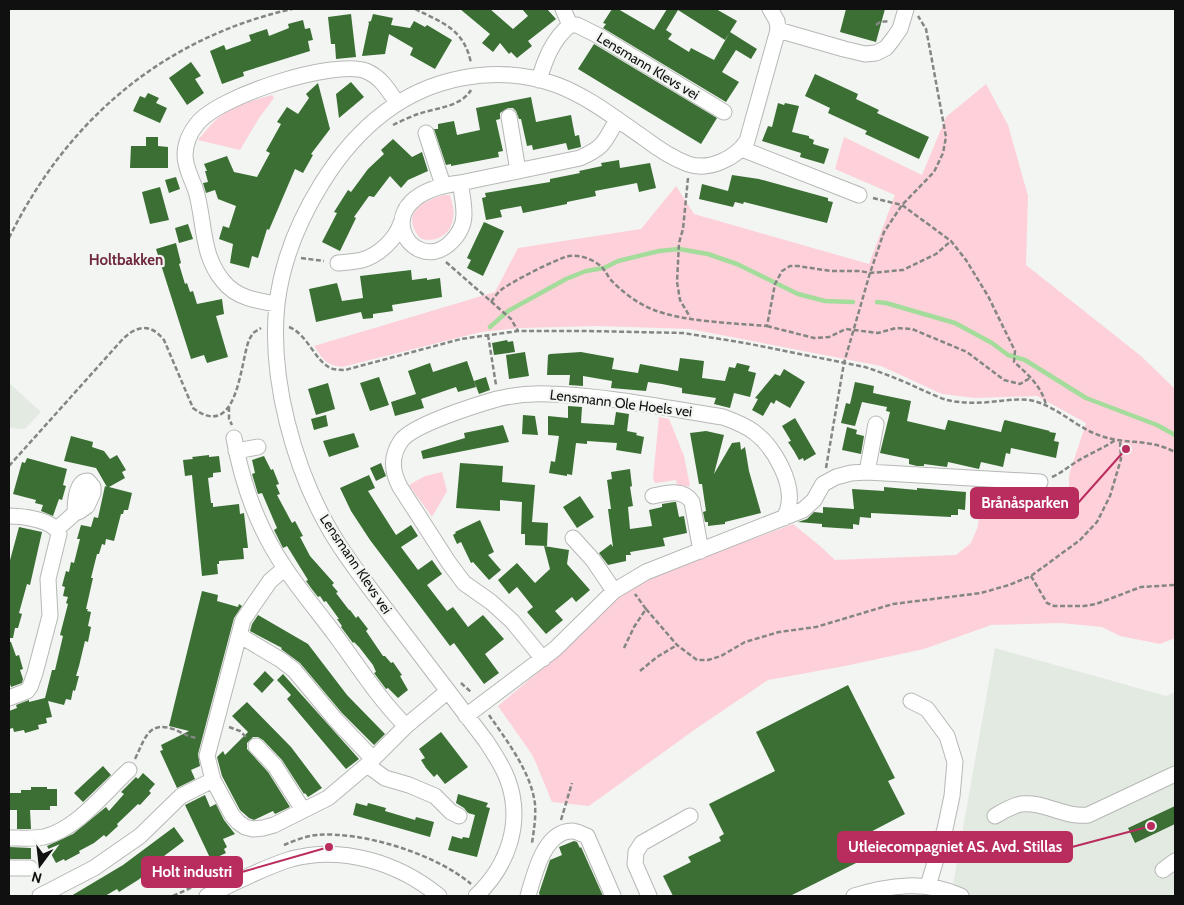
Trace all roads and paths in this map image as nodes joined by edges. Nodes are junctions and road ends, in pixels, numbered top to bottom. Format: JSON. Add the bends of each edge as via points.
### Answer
{"nodes":[{"id":1,"x":292,"y":9,"type":"edge"},
{"id":2,"x":415,"y":9,"type":"edge"},
{"id":3,"x":563,"y":9,"type":"edge"},
{"id":4,"x":770,"y":9,"type":"edge"},
{"id":5,"x":911,"y":10,"type":"edge"},
{"id":6,"x":570,"y":25,"type":"junction"},
{"id":7,"x":778,"y":30,"type":"junction"},
{"id":8,"x":472,"y":76,"type":"junction"},
{"id":9,"x":539,"y":80,"type":"junction"},
{"id":10,"x":397,"y":103,"type":"junction"},
{"id":11,"x":724,"y":112,"type":"dead end"},
{"id":12,"x":509,"y":117,"type":"dead end"},
{"id":13,"x":617,"y":120,"type":"junction"},
{"id":14,"x":388,"y":129,"type":"dead end"},
{"id":15,"x":426,"y":133,"type":"dead end"},
{"id":16,"x":742,"y":149,"type":"junction"},
{"id":17,"x":689,"y":164,"type":"junction"},
{"id":18,"x":518,"y":170,"type":"junction"},
{"id":19,"x":460,"y":183,"type":"junction"},
{"id":20,"x":443,"y":185,"type":"junction"},
{"id":21,"x":859,"y":195,"type":"joint"},
{"id":22,"x":902,"y":204,"type":"junction"},
{"id":23,"x":401,"y":223,"type":"junction"},
{"id":24,"x":9,"y":238,"type":"edge"},
{"id":25,"x":951,"y":241,"type":"junction"},
{"id":26,"x":304,"y":250,"type":"dead end"},
{"id":27,"x":438,"y":251,"type":"junction"},
{"id":28,"x":301,"y":258,"type":"junction"},
{"id":29,"x":338,"y":263,"type":"joint"},
{"id":30,"x":299,"y":266,"type":"dead end"},
{"id":31,"x":870,"y":273,"type":"junction"},
{"id":32,"x":491,"y":302,"type":"junction"},
{"id":33,"x":277,"y":304,"type":"junction"},
{"id":34,"x":690,"y":318,"type":"junction"},
{"id":35,"x":285,"y":324,"type":"junction"},
{"id":36,"x":767,"y":326,"type":"junction"},
{"id":37,"x":853,"y":330,"type":"junction"},
{"id":38,"x":518,"y":331,"type":"junction"},
{"id":39,"x":488,"y":335,"type":"junction"},
{"id":40,"x":289,"y":336,"type":"dead end"},
{"id":41,"x":844,"y":363,"type":"junction"},
{"id":42,"x":1030,"y":378,"type":"junction"},
{"id":43,"x":498,"y":399,"type":"junction"},
{"id":44,"x":1046,"y":405,"type":"junction"},
{"id":45,"x":229,"y":407,"type":"junction"},
{"id":46,"x":876,"y":424,"type":"dead end"},
{"id":47,"x":1115,"y":440,"type":"junction"},
{"id":48,"x":1120,"y":440,"type":"junction"},
{"id":49,"x":235,"y":445,"type":"junction"},
{"id":50,"x":258,"y":447,"type":"dead end"},
{"id":51,"x":1175,"y":452,"type":"edge"},
{"id":52,"x":9,"y":466,"type":"edge"},
{"id":53,"x":867,"y":472,"type":"junction"},
{"id":54,"x":1040,"y":482,"type":"joint"},
{"id":55,"x":823,"y":484,"type":"junction"},
{"id":56,"x":653,"y":496,"type":"dead end"},
{"id":57,"x":75,"y":513,"type":"dead end"},
{"id":58,"x":9,"y":516,"type":"edge"},
{"id":59,"x":784,"y":518,"type":"junction"},
{"id":60,"x":57,"y":529,"type":"junction"},
{"id":61,"x":573,"y":538,"type":"dead end"},
{"id":62,"x":700,"y":551,"type":"junction"},
{"id":63,"x":285,"y":568,"type":"junction"},
{"id":64,"x":1031,"y":576,"type":"junction"},
{"id":65,"x":1175,"y":585,"type":"edge"},
{"id":66,"x":620,"y":587,"type":"junction"},
{"id":67,"x":646,"y":609,"type":"junction"},
{"id":68,"x":239,"y":635,"type":"junction"},
{"id":69,"x":677,"y":645,"type":"junction"},
{"id":70,"x":624,"y":648,"type":"dead end"},
{"id":71,"x":543,"y":659,"type":"junction"},
{"id":72,"x":640,"y":671,"type":"dead end"},
{"id":73,"x":452,"y":685,"type":"junction"},
{"id":74,"x":9,"y":698,"type":"edge"},
{"id":75,"x":911,"y":701,"type":"dead end"},
{"id":76,"x":482,"y":704,"type":"junction"},
{"id":77,"x":466,"y":716,"type":"junction"},
{"id":78,"x":215,"y":724,"type":"junction"},
{"id":79,"x":406,"y":726,"type":"junction"},
{"id":80,"x":210,"y":740,"type":"junction"},
{"id":81,"x":256,"y":746,"type":"joint"},
{"id":82,"x":370,"y":762,"type":"junction"},
{"id":83,"x":129,"y":770,"type":"joint"},
{"id":84,"x":1175,"y":774,"type":"edge"},
{"id":85,"x":213,"y":780,"type":"junction"},
{"id":86,"x":572,"y":783,"type":"dead end"},
{"id":87,"x":303,"y":810,"type":"junction"},
{"id":88,"x":459,"y":816,"type":"dead end"},
{"id":89,"x":690,"y":816,"type":"dead end"},
{"id":90,"x":995,"y":816,"type":"dead end"},
{"id":91,"x":559,"y":834,"type":"junction"},
{"id":92,"x":342,"y":835,"type":"dead end"},
{"id":93,"x":291,"y":836,"type":"dead end"},
{"id":94,"x":9,"y":838,"type":"edge"},
{"id":95,"x":342,"y":840,"type":"dead end"},
{"id":96,"x":293,"y":841,"type":"dead end"},
{"id":97,"x":9,"y":868,"type":"edge"},
{"id":98,"x":30,"y":868,"type":"dead end"},
{"id":99,"x":928,"y":886,"type":"junction"},
{"id":100,"x":40,"y":896,"type":"edge"},
{"id":101,"x":207,"y":896,"type":"edge"},
{"id":102,"x":438,"y":896,"type":"edge"},
{"id":103,"x":476,"y":896,"type":"edge"},
{"id":104,"x":528,"y":896,"type":"edge"},
{"id":105,"x":613,"y":896,"type":"edge"},
{"id":106,"x":649,"y":896,"type":"edge"},
{"id":107,"x":854,"y":896,"type":"edge"},
{"id":108,"x":961,"y":896,"type":"edge"}],
"edges":[{"from":1,"to":24,"type":"path","via":[[238,24],[189,46],[120,93],[96,113],[42,178]]},
{"from":2,"to":8,"type":"path","via":[[443,23],[466,44]]},
{"from":3,"to":6,"type":"street"},
{"from":4,"to":7,"type":"street"},
{"from":5,"to":7,"type":"street","via":[[894,39],[876,53],[844,49]]},
{"from":5,"to":22,"type":"path","via":[[926,29],[946,137],[934,172]]},
{"from":6,"to":9,"type":"street","via":[[555,41]]},
{"from":6,"to":11,"type":"street","name":"Lensmann Klevs vei","via":[[577,24]]},
{"from":7,"to":16,"type":"street","via":[[752,125]]},
{"from":8,"to":9,"type":"street","name":"Lensmann Klevs vei","via":[[501,75]]},
{"from":8,"to":10,"type":"street","name":"Lensmann Klevs vei","via":[[445,81]]},
{"from":8,"to":14,"type":"path","via":[[470,92],[464,98],[454,104],[416,114]]},
{"from":9,"to":13,"type":"street","name":"Lensmann Klevs vei","via":[[572,92]]},
{"from":10,"to":33,"type":"street","name":"Lensmann Klevs vei","via":[[376,118],[352,143],[312,199],[288,255]]},
{"from":10,"to":33,"type":"street","via":[[376,76],[356,69],[332,70],[252,90],[206,113],[196,124],[188,138],[186,167],[196,192],[205,245],[212,264],[223,282],[236,293],[258,302]]},
{"from":12,"to":18,"type":"street"},
{"from":13,"to":17,"type":"street","name":"Lensmann Klevs vei","via":[[664,152]]},
{"from":13,"to":18,"type":"street","via":[[604,144],[596,151],[580,158]]},
{"from":15,"to":20,"type":"street"},
{"from":16,"to":17,"type":"street","name":"Lensmann Klevs vei","via":[[718,163]]},
{"from":16,"to":21,"type":"street"},
{"from":17,"to":34,"type":"path","via":[[677,282],[680,300]]},
{"from":18,"to":19,"type":"street"},
{"from":19,"to":20,"type":"street"},
{"from":19,"to":27,"type":"street","via":[[464,213],[460,232]]},
{"from":20,"to":23,"type":"street","via":[[409,203]]},
{"from":21,"to":22,"type":"path"},
{"from":22,"to":25,"type":"path"},
{"from":22,"to":31,"type":"path","via":[[884,232]]},
{"from":23,"to":27,"type":"street","via":[[407,241],[413,246]]},
{"from":23,"to":29,"type":"street","via":[[394,238],[372,255]]},
{"from":25,"to":31,"type":"path","via":[[936,254],[903,270]]},
{"from":25,"to":42,"type":"path","via":[[988,296],[1015,351],[1014,362]]},
{"from":26,"to":28,"type":"path"},
{"from":27,"to":32,"type":"path","via":[[450,267]]},
{"from":28,"to":29,"type":"path"},
{"from":28,"to":30,"type":"path"},
{"from":31,"to":36,"type":"path","via":[[790,266],[782,271],[775,284]]},
{"from":31,"to":37,"type":"path"},
{"from":32,"to":34,"type":"path","via":[[501,290],[570,256],[588,258],[597,263],[620,288],[654,310]]},
{"from":32,"to":38,"type":"path","via":[[511,319]]},
{"from":33,"to":35,"type":"street","name":"Lensmann Klevs vei"},
{"from":34,"to":36,"type":"path"},
{"from":35,"to":39,"type":"path","via":[[296,330],[334,370]]},
{"from":35,"to":40,"type":"path"},
{"from":35,"to":45,"type":"path","via":[[257,329],[253,333]]},
{"from":35,"to":73,"type":"street","name":"Lensmann Klevs vei","via":[[278,367],[287,422],[316,504],[356,568]]},
{"from":36,"to":37,"type":"path","via":[[814,338]]},
{"from":37,"to":41,"type":"path"},
{"from":37,"to":42,"type":"path","via":[[878,333],[896,328],[912,329],[967,352],[1004,380],[1020,384]]},
{"from":38,"to":39,"type":"path"},
{"from":38,"to":41,"type":"path","via":[[683,333]]},
{"from":39,"to":43,"type":"path"},
{"from":41,"to":44,"type":"path","via":[[883,373],[946,400],[970,403],[1020,399]]},
{"from":41,"to":55,"type":"path"},
{"from":42,"to":44,"type":"path","via":[[1044,394]]},
{"from":43,"to":59,"type":"street","name":"Lensmann Ole Hoels vei","via":[[548,393],[582,396],[739,422],[755,433],[778,460],[789,494],[789,507]]},
{"from":43,"to":71,"type":"street","name":"Lensmann Ole Hoels vei","via":[[449,415],[409,433],[395,453],[394,475],[459,576],[512,621]]},
{"from":44,"to":47,"type":"path","via":[[1089,431]]},
{"from":45,"to":49,"type":"path"},
{"from":45,"to":52,"type":"path","via":[[216,416],[199,413],[193,408],[164,340],[152,330],[137,328],[120,341]]},
{"from":46,"to":53,"type":"street"},
{"from":47,"to":48,"type":"path"},
{"from":47,"to":54,"type":"path","via":[[1063,472]]},
{"from":48,"to":51,"type":"path","via":[[1147,442]]},
{"from":48,"to":64,"type":"path","via":[[1120,460],[1110,496],[1098,522],[1080,540]]},
{"from":49,"to":50,"type":"street"},
{"from":49,"to":63,"type":"street","via":[[260,523]]},
{"from":53,"to":54,"type":"street"},
{"from":53,"to":55,"type":"street","via":[[836,477]]},
{"from":55,"to":59,"type":"street","via":[[814,500],[803,510]]},
{"from":56,"to":62,"type":"street","via":[[668,493],[688,496],[692,502]]},
{"from":57,"to":60,"type":"street"},
{"from":58,"to":60,"type":"street","via":[[52,524]]},
{"from":59,"to":62,"type":"street"},
{"from":60,"to":74,"type":"street","via":[[59,534],[48,579],[50,616],[41,654],[30,687]]},
{"from":61,"to":66,"type":"street"},
{"from":62,"to":66,"type":"street","via":[[646,572]]},
{"from":63,"to":68,"type":"street","via":[[255,601],[243,620]]},
{"from":63,"to":79,"type":"street","via":[[378,694]]},
{"from":64,"to":65,"type":"path","via":[[1047,603],[1054,606],[1096,604],[1141,587]]},
{"from":64,"to":69,"type":"path","via":[[980,594],[893,604],[816,627],[765,636],[744,642],[708,660],[697,660]]},
{"from":66,"to":67,"type":"path"},
{"from":66,"to":71,"type":"street"},
{"from":67,"to":69,"type":"path"},
{"from":67,"to":70,"type":"path"},
{"from":68,"to":78,"type":"street"},
{"from":68,"to":82,"type":"street","via":[[294,670]]},
{"from":69,"to":72,"type":"path"},
{"from":71,"to":76,"type":"street"},
{"from":73,"to":76,"type":"path"},
{"from":73,"to":77,"type":"street","name":"Lensmann Klevs vei"},
{"from":73,"to":79,"type":"street"},
{"from":75,"to":99,"type":"street","via":[[927,709],[947,736],[955,762],[947,820]]},
{"from":76,"to":77,"type":"street"},
{"from":77,"to":103,"type":"street","name":"Lensmann Klevs vei","via":[[502,767],[514,805],[512,834],[506,856],[490,882]]},
{"from":78,"to":80,"type":"street"},
{"from":78,"to":81,"type":"path","via":[[240,730]]},
{"from":79,"to":82,"type":"street"},
{"from":80,"to":83,"type":"path","via":[[162,726],[144,737]]},
{"from":80,"to":85,"type":"street","via":[[207,756]]},
{"from":81,"to":87,"type":"street","via":[[275,766]]},
{"from":82,"to":87,"type":"street","via":[[328,798]]},
{"from":82,"to":88,"type":"street","via":[[384,778],[435,796]]},
{"from":83,"to":94,"type":"street","via":[[83,815],[54,833],[43,837]]},
{"from":84,"to":90,"type":"street","via":[[1088,815],[1076,816],[1028,804]]},
{"from":85,"to":87,"type":"street","via":[[232,815],[245,827],[264,828]]},
{"from":85,"to":100,"type":"street","via":[[180,796],[140,836],[94,868]]},
{"from":86,"to":91,"type":"path"},
{"from":89,"to":106,"type":"street","via":[[642,843],[636,852],[635,864]]},
{"from":91,"to":104,"type":"street","via":[[542,854]]},
{"from":91,"to":105,"type":"street","via":[[573,831],[587,836]]},
{"from":92,"to":95,"type":"path"},
{"from":93,"to":96,"type":"path"},
{"from":97,"to":98,"type":"street"},
{"from":99,"to":107,"type":"street","via":[[887,888]]},
{"from":99,"to":108,"type":"street"},
{"from":101,"to":102,"type":"street","via":[[277,864],[306,856],[329,855],[364,859],[393,867]]}]}
